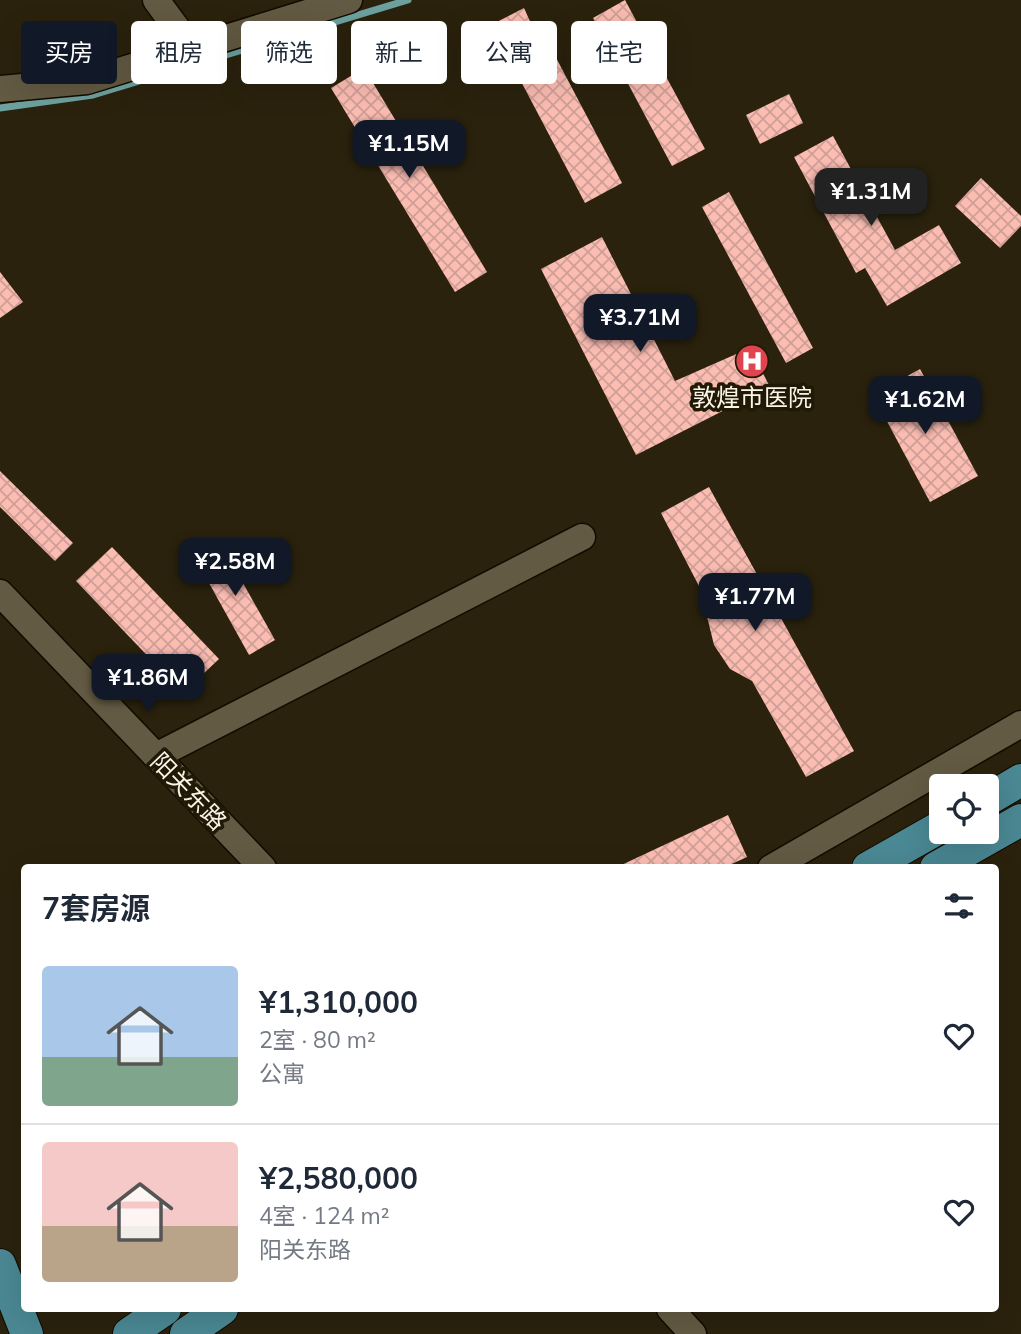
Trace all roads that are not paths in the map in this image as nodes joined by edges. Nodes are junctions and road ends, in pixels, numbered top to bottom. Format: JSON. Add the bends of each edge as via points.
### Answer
{"nodes":[{"id":1,"x":156,"y":0,"type":"edge"},
{"id":2,"x":349,"y":0,"type":"edge"},
{"id":3,"x":171,"y":21,"type":"edge"},
{"id":4,"x":227,"y":38,"type":"edge"},
{"id":5,"x":131,"y":68,"type":"edge"},
{"id":6,"x":0,"y":89,"type":"edge"},
{"id":7,"x":582,"y":537,"type":"dead end"},
{"id":8,"x":0,"y":593,"type":"edge"},
{"id":9,"x":1021,"y":724,"type":"edge"},
{"id":10,"x":156,"y":756,"type":"junction"},
{"id":11,"x":1021,"y":780,"type":"edge"},
{"id":12,"x":999,"y":793,"type":"edge"},
{"id":13,"x":1021,"y":820,"type":"edge"},
{"id":14,"x":929,"y":833,"type":"edge"},
{"id":15,"x":259,"y":864,"type":"edge"},
{"id":16,"x":778,"y":864,"type":"edge"},
{"id":17,"x":875,"y":864,"type":"edge"},
{"id":18,"x":943,"y":864,"type":"edge"},
{"id":19,"x":0,"y":1265,"type":"edge"},
{"id":20,"x":161,"y":1312,"type":"edge"},
{"id":21,"x":218,"y":1312,"type":"edge"},
{"id":22,"x":673,"y":1312,"type":"edge"},
{"id":23,"x":27,"y":1334,"type":"edge"},
{"id":24,"x":128,"y":1334,"type":"edge"},
{"id":25,"x":186,"y":1334,"type":"edge"},
{"id":26,"x":693,"y":1334,"type":"edge"}],
"edges":[{"from":1,"to":3,"type":"street"},
{"from":2,"to":4,"type":"street"},
{"from":5,"to":6,"type":"street","via":[[87,81]]},
{"from":7,"to":10,"type":"street"},
{"from":8,"to":10,"type":"street","name":"阳关东路"},
{"from":9,"to":16,"type":"street"},
{"from":10,"to":15,"type":"street","name":"阳关东路"},
{"from":11,"to":12,"type":"main road"},
{"from":13,"to":18,"type":"main road"},
{"from":14,"to":17,"type":"main road"},
{"from":19,"to":23,"type":"main road"},
{"from":20,"to":24,"type":"main road"},
{"from":21,"to":25,"type":"main road"},
{"from":22,"to":26,"type":"street"}]}
